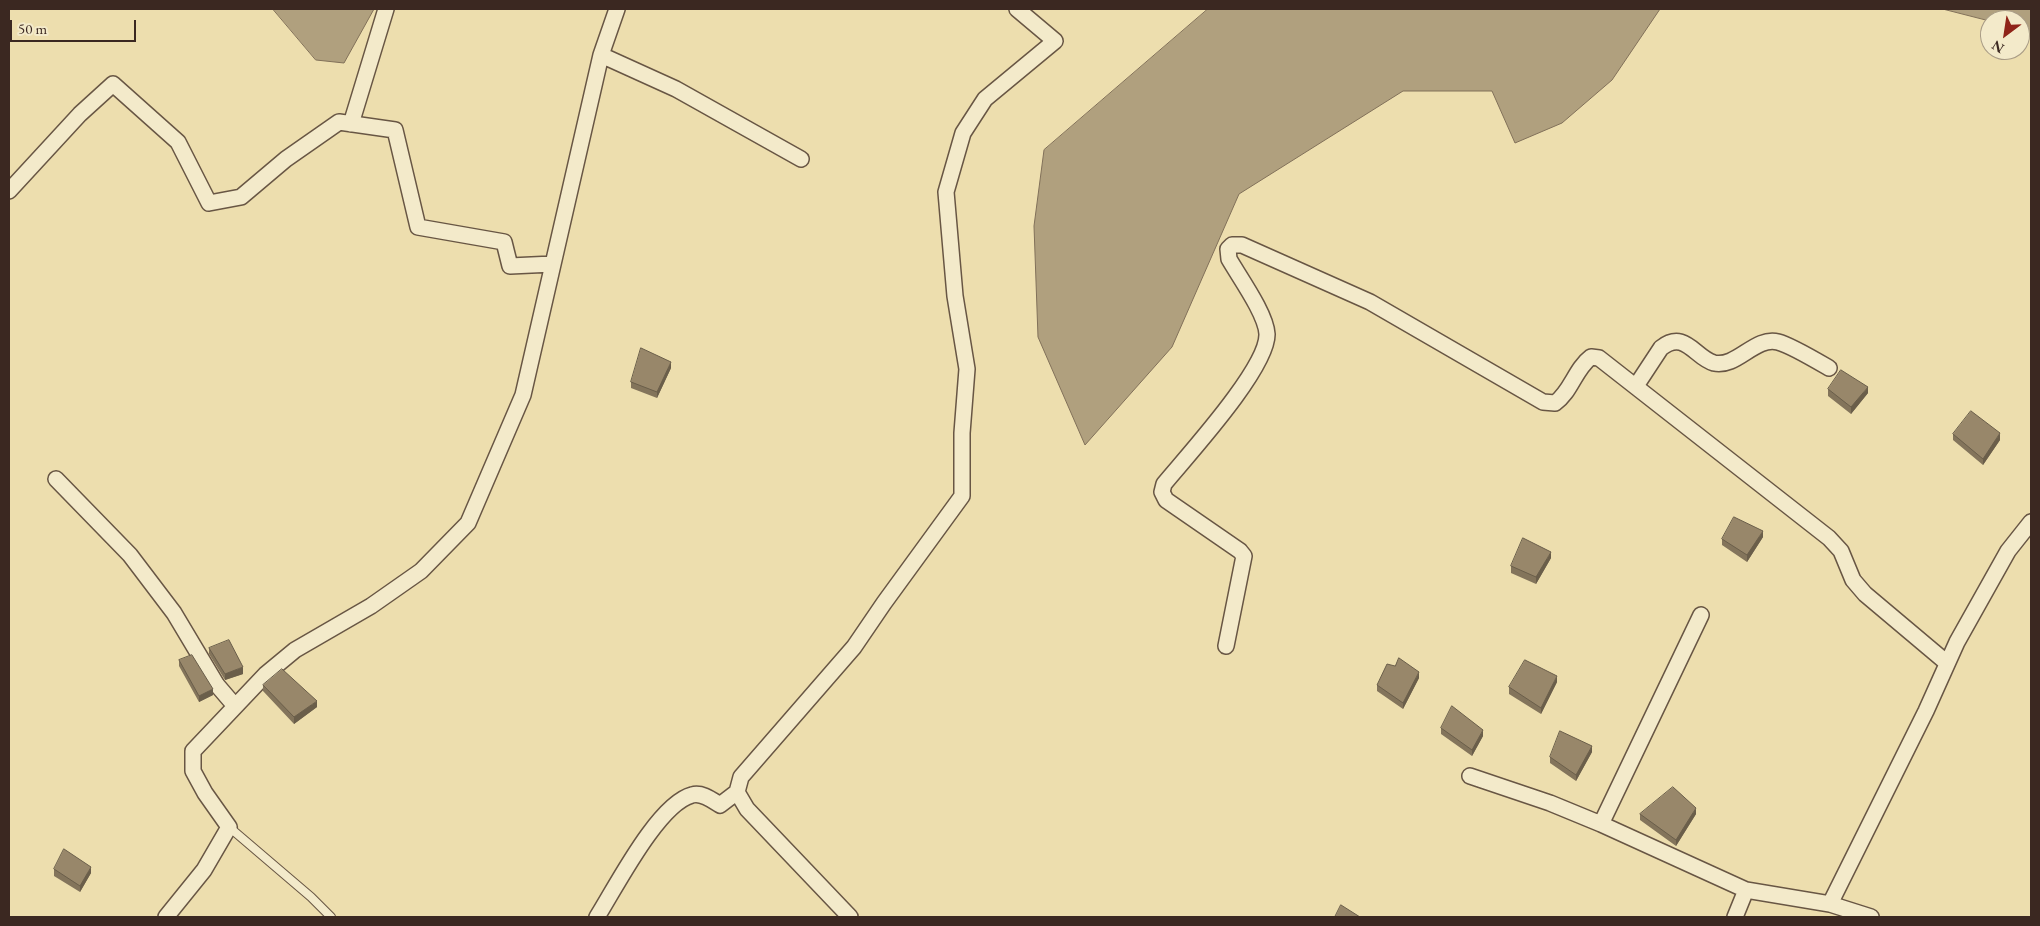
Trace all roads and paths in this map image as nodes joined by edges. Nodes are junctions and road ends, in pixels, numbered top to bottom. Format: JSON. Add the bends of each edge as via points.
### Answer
{"nodes":[{"id":1,"x":386,"y":9,"type":"edge"},
{"id":2,"x":617,"y":9,"type":"edge"},
{"id":3,"x":1017,"y":9,"type":"edge"},
{"id":4,"x":602,"y":54,"type":"junction"},
{"id":5,"x":351,"y":124,"type":"junction"},
{"id":6,"x":801,"y":159,"type":"dead end"},
{"id":7,"x":9,"y":191,"type":"edge"},
{"id":8,"x":553,"y":264,"type":"junction"},
{"id":9,"x":1829,"y":368,"type":"dead end"},
{"id":10,"x":1636,"y":386,"type":"junction"},
{"id":11,"x":56,"y":480,"type":"dead end"},
{"id":12,"x":2031,"y":522,"type":"edge"},
{"id":13,"x":1701,"y":615,"type":"dead end"},
{"id":14,"x":1226,"y":646,"type":"dead end"},
{"id":15,"x":1947,"y":663,"type":"junction"},
{"id":16,"x":235,"y":706,"type":"junction"},
{"id":17,"x":1470,"y":776,"type":"dead end"},
{"id":18,"x":737,"y":792,"type":"junction"},
{"id":19,"x":1601,"y":824,"type":"junction"},
{"id":20,"x":229,"y":827,"type":"junction"},
{"id":21,"x":1746,"y":890,"type":"junction"},
{"id":22,"x":1830,"y":904,"type":"junction"},
{"id":23,"x":166,"y":917,"type":"edge"},
{"id":24,"x":332,"y":917,"type":"edge"},
{"id":25,"x":597,"y":917,"type":"edge"},
{"id":26,"x":850,"y":917,"type":"edge"},
{"id":27,"x":1735,"y":917,"type":"edge"},
{"id":28,"x":1871,"y":917,"type":"edge"}],
"edges":[{"from":1,"to":5,"type":"street"},
{"from":2,"to":4,"type":"street"},
{"from":3,"to":18,"type":"street","via":[[1055,41],[985,99],[963,133],[946,192],[967,369],[962,496],[854,648],[742,777]]},
{"from":4,"to":6,"type":"street","via":[[676,89]]},
{"from":4,"to":8,"type":"street"},
{"from":5,"to":7,"type":"street","via":[[339,122],[241,196],[209,203],[178,142],[113,84],[80,114]]},
{"from":5,"to":8,"type":"street","via":[[395,130],[418,227],[504,242],[510,266]]},
{"from":8,"to":16,"type":"street","via":[[523,395],[468,524],[421,572],[371,606],[295,650]]},
{"from":9,"to":10,"type":"street","via":[[1778,342],[1767,342],[1720,363],[1713,362],[1684,342],[1676,342],[1661,348]]},
{"from":10,"to":14,"type":"street","via":[[1599,358],[1592,357],[1584,362],[1561,398],[1554,403],[1542,402],[1370,302],[1252,248],[1232,246],[1228,249],[1229,259],[1264,320],[1265,349],[1239,394],[1164,484],[1162,492],[1166,500],[1240,550],[1244,556]]},
{"from":10,"to":15,"type":"street","via":[[1829,538],[1841,551],[1853,580],[1865,594]]},
{"from":11,"to":16,"type":"street","via":[[130,554],[174,613],[217,685]]},
{"from":12,"to":15,"type":"street","via":[[2008,551]]},
{"from":13,"to":19,"type":"street"},
{"from":15,"to":22,"type":"street"},
{"from":16,"to":20,"type":"street","via":[[193,751],[193,771]]},
{"from":17,"to":19,"type":"street"},
{"from":18,"to":25,"type":"street","via":[[720,805],[708,797],[693,794],[673,806],[649,833]]},
{"from":18,"to":26,"type":"street","via":[[747,809]]},
{"from":19,"to":21,"type":"street"},
{"from":20,"to":23,"type":"street","via":[[204,870]]},
{"from":20,"to":24,"type":"lane"},
{"from":21,"to":22,"type":"street"},
{"from":21,"to":27,"type":"street"},
{"from":22,"to":28,"type":"street"}]}
